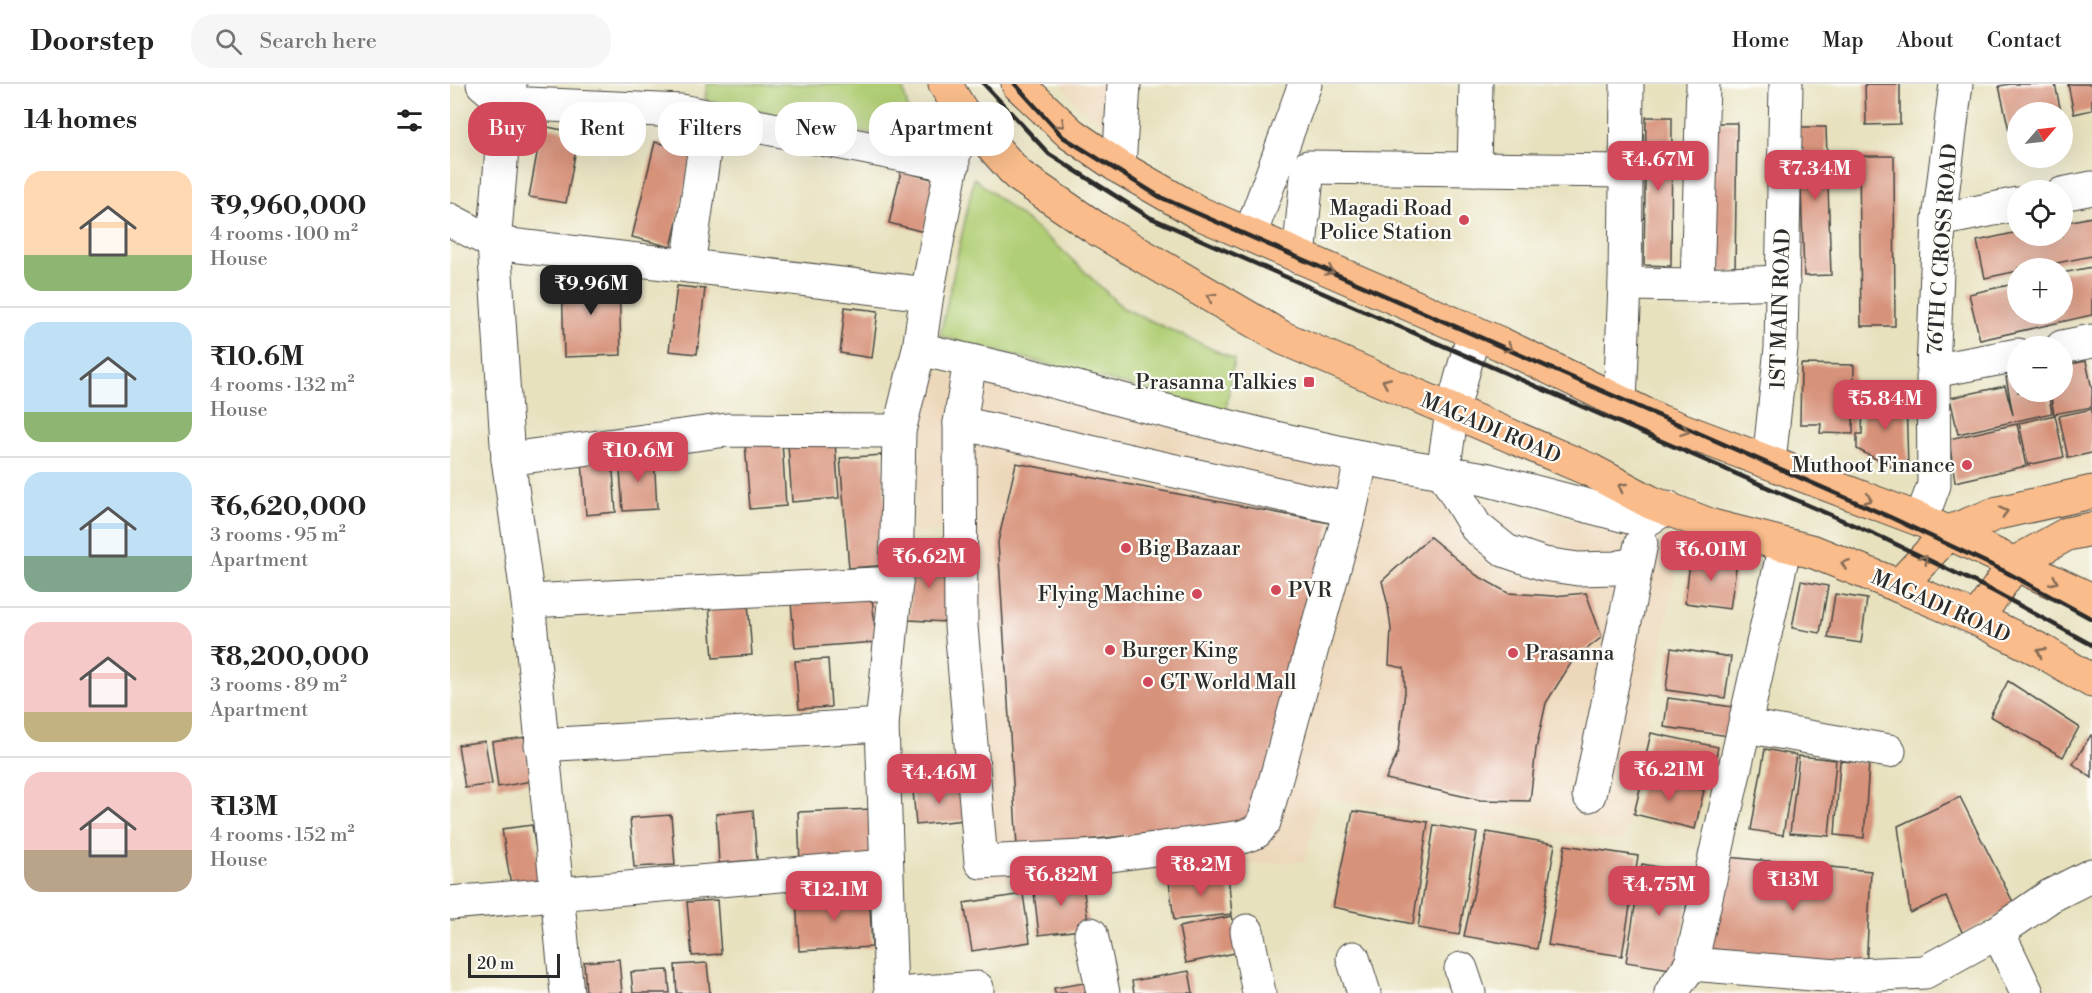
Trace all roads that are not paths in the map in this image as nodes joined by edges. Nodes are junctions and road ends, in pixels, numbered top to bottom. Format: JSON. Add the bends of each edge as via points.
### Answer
{"nodes":[{"id":1,"x":945,"y":84,"type":"edge"},
{"id":2,"x":1018,"y":84,"type":"edge"},
{"id":3,"x":1124,"y":84,"type":"edge"},
{"id":4,"x":1305,"y":84,"type":"edge"},
{"id":5,"x":1476,"y":84,"type":"edge"},
{"id":6,"x":1627,"y":84,"type":"edge"},
{"id":7,"x":1702,"y":84,"type":"edge"},
{"id":8,"x":1786,"y":84,"type":"edge"},
{"id":9,"x":1956,"y":84,"type":"edge"},
{"id":10,"x":499,"y":90,"type":"edge"},
{"id":11,"x":664,"y":102,"type":"edge"},
{"id":12,"x":956,"y":102,"type":"edge"},
{"id":13,"x":763,"y":121,"type":"edge"},
{"id":14,"x":691,"y":156,"type":"edge"},
{"id":15,"x":955,"y":156,"type":"edge"},
{"id":16,"x":1001,"y":156,"type":"edge"},
{"id":17,"x":953,"y":165,"type":"junction"},
{"id":18,"x":1119,"y":167,"type":"junction"},
{"id":19,"x":1474,"y":169,"type":"junction"},
{"id":20,"x":1626,"y":171,"type":"junction"},
{"id":21,"x":2092,"y":188,"type":"edge"},
{"id":22,"x":2073,"y":192,"type":"edge"},
{"id":23,"x":2007,"y":206,"type":"edge"},
{"id":24,"x":450,"y":220,"type":"edge"},
{"id":25,"x":1939,"y":220,"type":"junction"},
{"id":26,"x":1250,"y":235,"type":"junction"},
{"id":27,"x":494,"y":243,"type":"junction"},
{"id":28,"x":1299,"y":257,"type":"junction"},
{"id":29,"x":688,"y":266,"type":"junction"},
{"id":30,"x":1782,"y":282,"type":"junction"},
{"id":31,"x":1625,"y":284,"type":"junction"},
{"id":32,"x":1696,"y":285,"type":"junction"},
{"id":33,"x":927,"y":294,"type":"junction"},
{"id":34,"x":1474,"y":332,"type":"junction"},
{"id":35,"x":2092,"y":341,"type":"edge"},
{"id":36,"x":2073,"y":345,"type":"edge"},
{"id":37,"x":919,"y":349,"type":"junction"},
{"id":38,"x":2007,"y":357,"type":"edge"},
{"id":39,"x":970,"y":361,"type":"junction"},
{"id":40,"x":1933,"y":371,"type":"junction"},
{"id":41,"x":1620,"y":402,"type":"junction"},
{"id":42,"x":1452,"y":412,"type":"junction"},
{"id":43,"x":960,"y":423,"type":"junction"},
{"id":44,"x":899,"y":431,"type":"junction"},
{"id":45,"x":1362,"y":457,"type":"junction"},
{"id":46,"x":508,"y":459,"type":"junction"},
{"id":47,"x":1769,"y":462,"type":"junction"},
{"id":48,"x":1443,"y":472,"type":"junction"},
{"id":49,"x":2092,"y":492,"type":"edge"},
{"id":50,"x":1350,"y":510,"type":"junction"},
{"id":51,"x":1656,"y":514,"type":"junction"},
{"id":52,"x":1935,"y":526,"type":"junction"},
{"id":53,"x":2092,"y":529,"type":"edge"},
{"id":54,"x":1785,"y":544,"type":"junction"},
{"id":55,"x":1637,"y":562,"type":"junction"},
{"id":56,"x":2015,"y":563,"type":"junction"},
{"id":57,"x":896,"y":583,"type":"junction"},
{"id":58,"x":1899,"y":586,"type":"junction"},
{"id":59,"x":2092,"y":600,"type":"edge"},
{"id":60,"x":528,"y":601,"type":"junction"},
{"id":61,"x":1977,"y":619,"type":"junction"},
{"id":62,"x":2092,"y":681,"type":"edge"},
{"id":63,"x":882,"y":725,"type":"junction"},
{"id":64,"x":1745,"y":726,"type":"junction"},
{"id":65,"x":541,"y":745,"type":"junction"},
{"id":66,"x":1889,"y":751,"type":"dead end"},
{"id":67,"x":1589,"y":795,"type":"dead end"},
{"id":68,"x":886,"y":866,"type":"junction"},
{"id":69,"x":2092,"y":875,"type":"edge"},
{"id":70,"x":558,"y":896,"type":"junction"},
{"id":71,"x":450,"y":903,"type":"edge"},
{"id":72,"x":1247,"y":931,"type":"dead end"},
{"id":73,"x":1998,"y":932,"type":"junction"},
{"id":74,"x":1091,"y":934,"type":"dead end"},
{"id":75,"x":1353,"y":958,"type":"dead end"},
{"id":76,"x":1691,"y":964,"type":"junction"},
{"id":77,"x":567,"y":993,"type":"edge"},
{"id":78,"x":891,"y":993,"type":"edge"},
{"id":79,"x":910,"y":993,"type":"edge"},
{"id":80,"x":977,"y":993,"type":"edge"},
{"id":81,"x":1103,"y":993,"type":"edge"},
{"id":82,"x":1259,"y":993,"type":"edge"},
{"id":83,"x":1364,"y":993,"type":"edge"},
{"id":84,"x":1671,"y":993,"type":"edge"},
{"id":85,"x":2027,"y":993,"type":"edge"}],
"edges":[{"from":1,"to":12,"type":"main road","name":"MAGADI ROAD"},
{"from":2,"to":18,"type":"main road","one_way":true,"via":[[1071,134]]},
{"from":3,"to":18,"type":"street"},
{"from":4,"to":26,"type":"street"},
{"from":5,"to":19,"type":"street"},
{"from":6,"to":20,"type":"street"},
{"from":7,"to":32,"type":"street"},
{"from":8,"to":30,"type":"street","name":"1ST MAIN ROAD"},
{"from":9,"to":25,"type":"street","name":"76TH C CROSS ROAD"},
{"from":10,"to":11,"type":"street"},
{"from":10,"to":27,"type":"street"},
{"from":13,"to":17,"type":"street"},
{"from":14,"to":29,"type":"street"},
{"from":15,"to":17,"type":"street"},
{"from":42,"to":16,"type":"main road","name":"MAGADI ROAD","one_way":true,"via":[[1283,338],[1097,229],[1018,175]]},
{"from":17,"to":33,"type":"street"},
{"from":18,"to":26,"type":"main road","via":[[1199,213]]},
{"from":19,"to":20,"type":"street"},
{"from":19,"to":28,"type":"street","via":[[1308,168]]},
{"from":20,"to":31,"type":"street"},
{"from":21,"to":22,"type":"street"},
{"from":23,"to":25,"type":"street"},
{"from":24,"to":27,"type":"street"},
{"from":25,"to":40,"type":"street","name":"76TH C CROSS ROAD"},
{"from":26,"to":28,"type":"main road"},
{"from":27,"to":29,"type":"street"},
{"from":27,"to":46,"type":"street"},
{"from":28,"to":34,"type":"main road","one_way":true},
{"from":29,"to":33,"type":"street"},
{"from":30,"to":32,"type":"street"},
{"from":30,"to":47,"type":"street","name":"1ST MAIN ROAD","via":[[1781,348]]},
{"from":31,"to":32,"type":"street"},
{"from":31,"to":41,"type":"street"},
{"from":33,"to":37,"type":"street"},
{"from":34,"to":41,"type":"main road","one_way":true},
{"from":34,"to":42,"type":"street"},
{"from":35,"to":36,"type":"street"},
{"from":37,"to":39,"type":"street"},
{"from":37,"to":44,"type":"street"},
{"from":38,"to":40,"type":"street"},
{"from":39,"to":43,"type":"street"},
{"from":39,"to":45,"type":"street"},
{"from":40,"to":52,"type":"street","name":"76TH C CROSS ROAD"},
{"from":41,"to":47,"type":"main road","one_way":true,"via":[[1659,422]]},
{"from":42,"to":48,"type":"street"},
{"from":51,"to":42,"type":"main road","name":"MAGADI ROAD","one_way":true,"via":[[1650,502],[1590,471]]},
{"from":43,"to":50,"type":"street"},
{"from":43,"to":50,"type":"street","via":[[961,626],[981,862],[1104,855],[1256,832],[1264,822]]},
{"from":44,"to":46,"type":"street","via":[[727,430]]},
{"from":44,"to":57,"type":"street"},
{"from":45,"to":48,"type":"street"},
{"from":45,"to":50,"type":"street"},
{"from":46,"to":60,"type":"street"},
{"from":47,"to":52,"type":"main road","one_way":true},
{"from":48,"to":51,"type":"street"},
{"from":48,"to":55,"type":"street","via":[[1476,527],[1506,551],[1544,564],[1578,569],[1615,568]]},
{"from":52,"to":49,"type":"main road","one_way":true},
{"from":51,"to":54,"type":"main road","name":"MAGADI ROAD"},
{"from":51,"to":55,"type":"street"},
{"from":52,"to":56,"type":"main road"},
{"from":58,"to":52,"type":"main road","one_way":true},
{"from":53,"to":56,"type":"main road","via":[[2067,534]]},
{"from":58,"to":54,"type":"main road","name":"MAGADI ROAD","one_way":true},
{"from":54,"to":64,"type":"street"},
{"from":55,"to":67,"type":"street"},
{"from":56,"to":59,"type":"main road","one_way":true},
{"from":56,"to":61,"type":"main road"},
{"from":57,"to":60,"type":"street"},
{"from":57,"to":63,"type":"street"},
{"from":58,"to":61,"type":"main road","name":"MAGADI ROAD"},
{"from":60,"to":65,"type":"street"},
{"from":62,"to":61,"type":"main road","name":"MAGADI ROAD","one_way":true},
{"from":63,"to":65,"type":"street"},
{"from":63,"to":68,"type":"street"},
{"from":64,"to":66,"type":"street"},
{"from":64,"to":76,"type":"street"},
{"from":65,"to":70,"type":"street"},
{"from":68,"to":70,"type":"street"},
{"from":68,"to":78,"type":"street"},
{"from":69,"to":73,"type":"street","via":[[2050,896]]},
{"from":70,"to":71,"type":"street"},
{"from":70,"to":77,"type":"street"},
{"from":72,"to":82,"type":"street"},
{"from":73,"to":76,"type":"street","via":[[1925,972],[1838,976]]},
{"from":73,"to":85,"type":"street"},
{"from":74,"to":81,"type":"street"},
{"from":75,"to":83,"type":"street"},
{"from":76,"to":84,"type":"street"},
{"from":79,"to":80,"type":"street","via":[[977,988]]}]}
